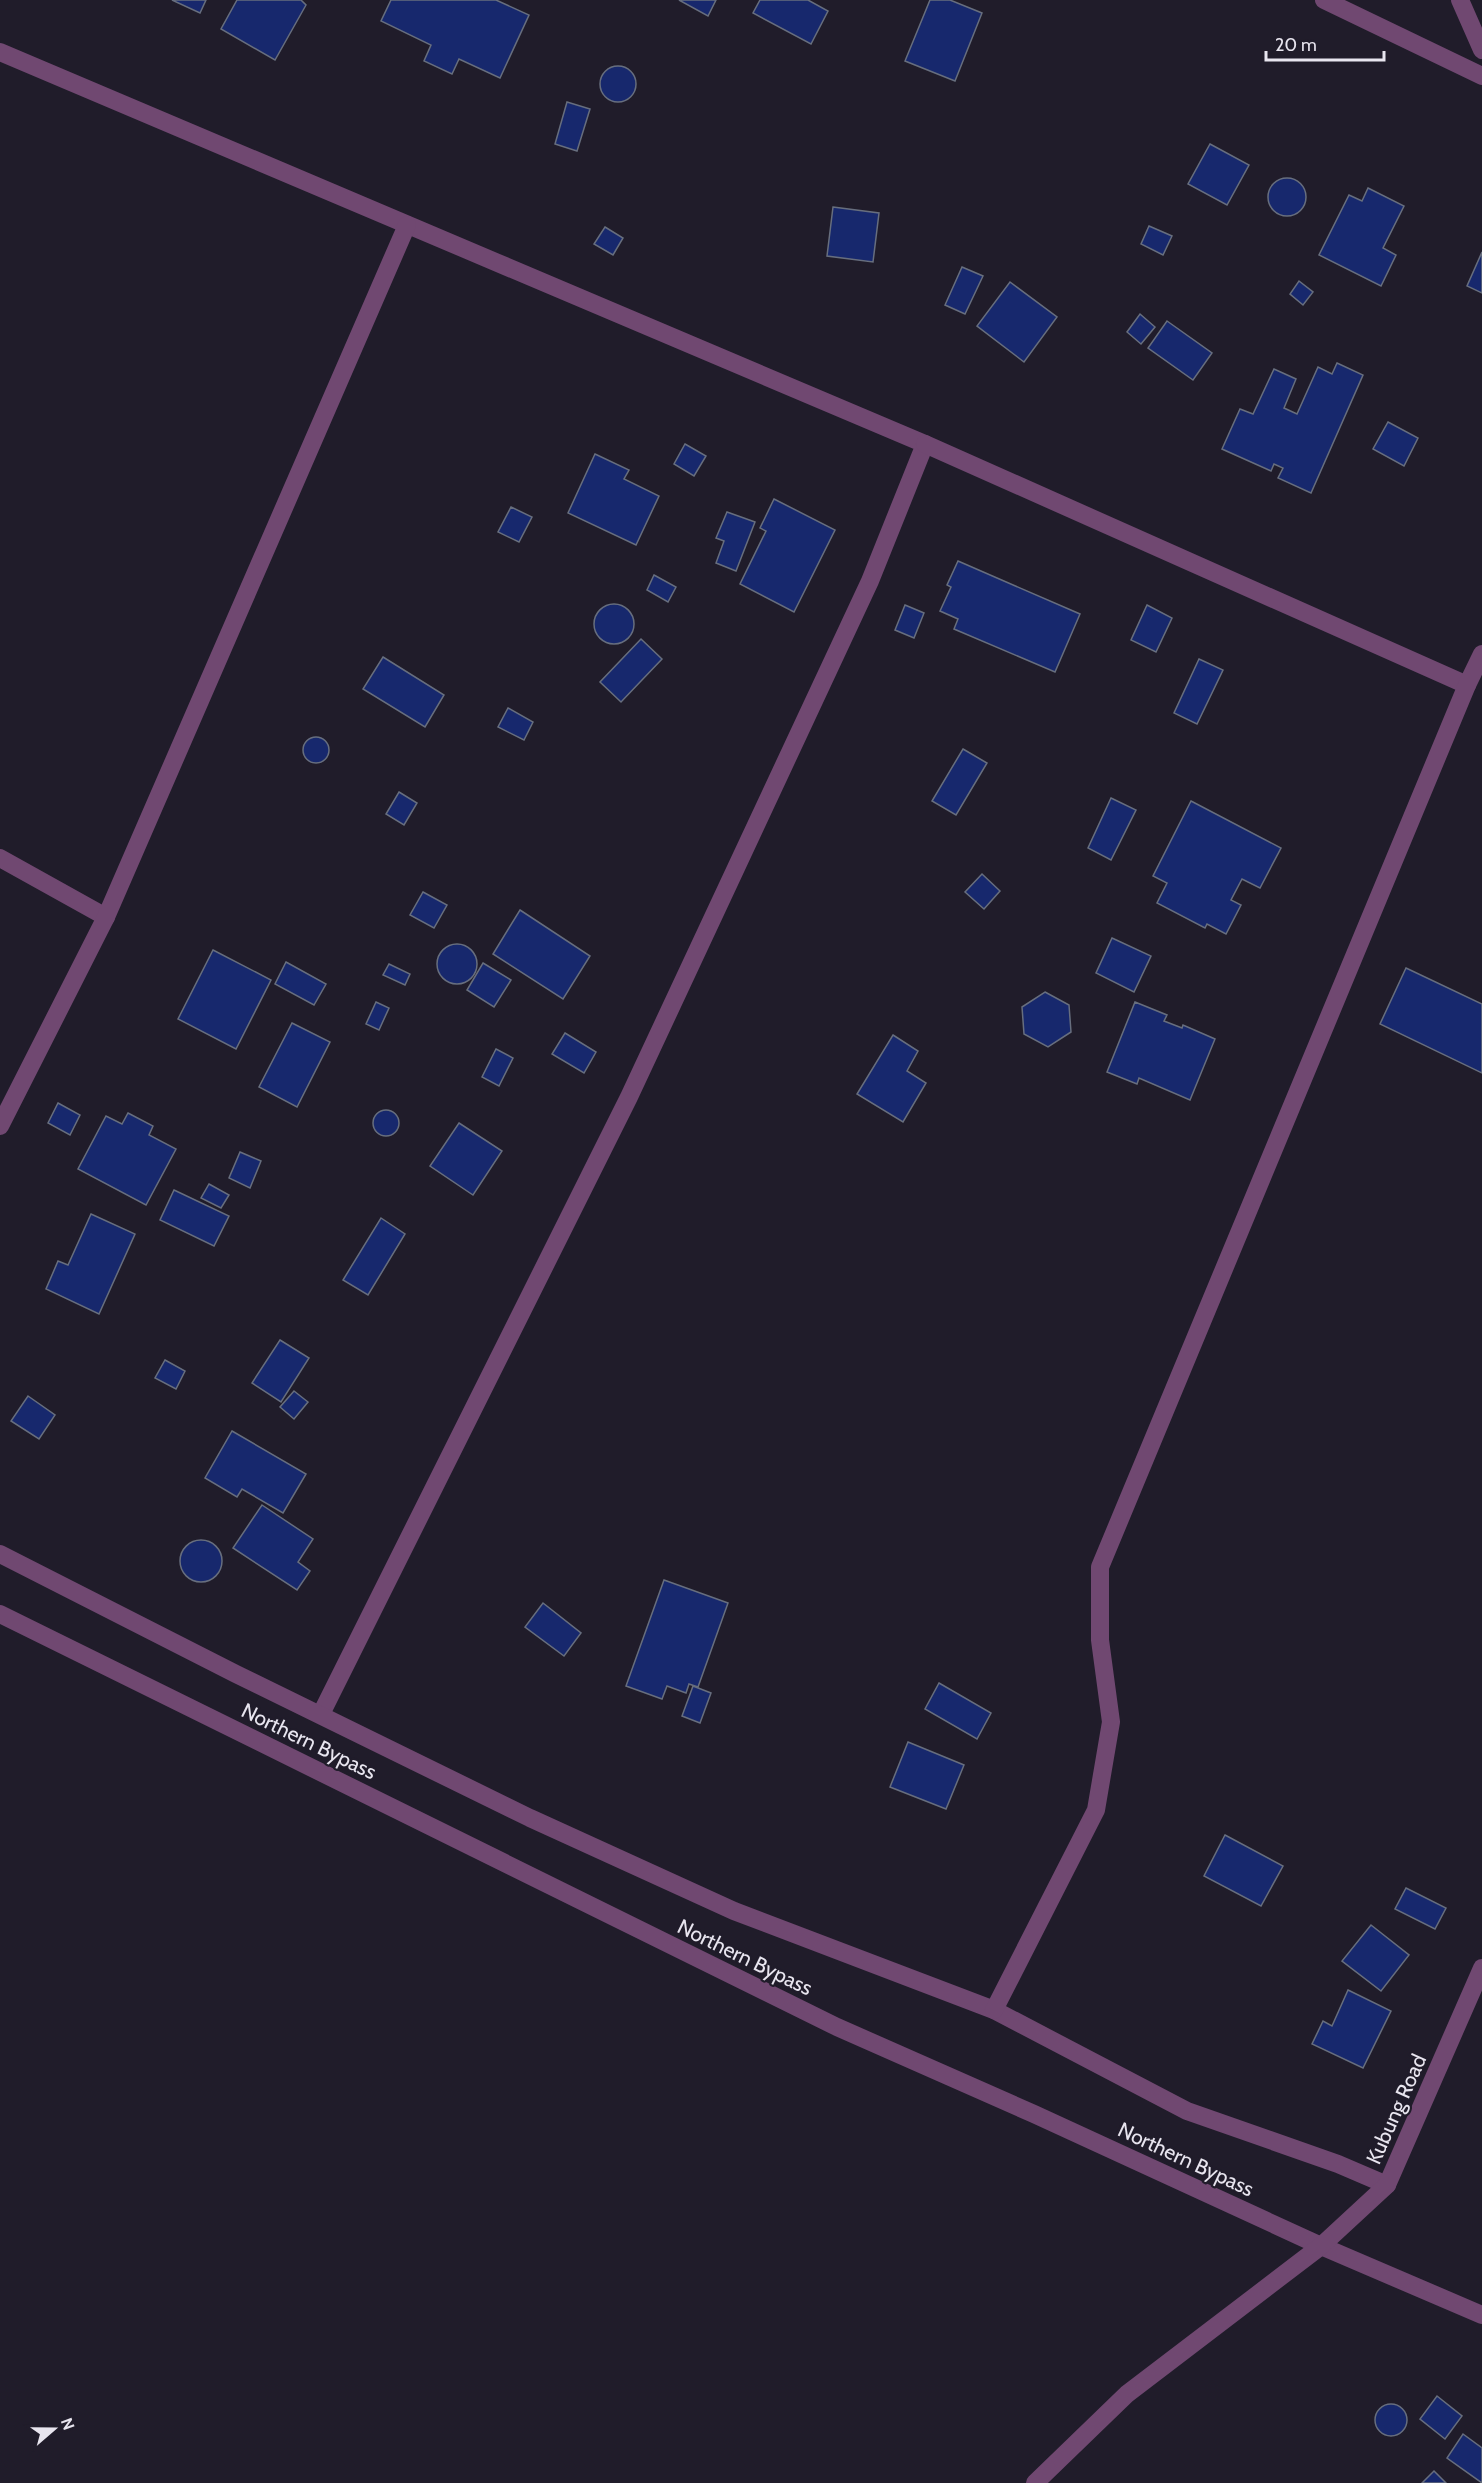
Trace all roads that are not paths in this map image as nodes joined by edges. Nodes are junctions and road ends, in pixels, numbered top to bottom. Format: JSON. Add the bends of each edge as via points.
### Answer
{"nodes":[{"id":1,"x":1324,"y":0,"type":"edge"},
{"id":2,"x":1460,"y":0,"type":"edge"},
{"id":3,"x":1482,"y":50,"type":"edge"},
{"id":4,"x":0,"y":51,"type":"edge"},
{"id":5,"x":1482,"y":76,"type":"edge"},
{"id":6,"x":407,"y":225,"type":"junction"},
{"id":7,"x":925,"y":444,"type":"junction"},
{"id":8,"x":1482,"y":654,"type":"edge"},
{"id":9,"x":1467,"y":685,"type":"junction"},
{"id":10,"x":0,"y":858,"type":"edge"},
{"id":11,"x":106,"y":917,"type":"junction"},
{"id":12,"x":0,"y":1126,"type":"edge"},
{"id":13,"x":0,"y":1554,"type":"edge"},
{"id":14,"x":0,"y":1614,"type":"edge"},
{"id":15,"x":321,"y":1714,"type":"junction"},
{"id":16,"x":1482,"y":1968,"type":"edge"},
{"id":17,"x":994,"y":2010,"type":"junction"},
{"id":18,"x":1387,"y":2185,"type":"junction"},
{"id":19,"x":1321,"y":2246,"type":"junction"},
{"id":20,"x":1482,"y":2315,"type":"edge"},
{"id":21,"x":1035,"y":2483,"type":"edge"}],
"edges":[{"from":1,"to":5,"type":"street"},
{"from":2,"to":3,"type":"street"},
{"from":4,"to":6,"type":"street"},
{"from":6,"to":7,"type":"street"},
{"from":6,"to":11,"type":"street"},
{"from":7,"to":9,"type":"street"},
{"from":7,"to":15,"type":"street","via":[[870,582],[634,1087]]},
{"from":8,"to":9,"type":"street"},
{"from":9,"to":17,"type":"street","via":[[1100,1567],[1100,1640],[1111,1722],[1096,1810]]},
{"from":10,"to":11,"type":"street"},
{"from":11,"to":12,"type":"street"},
{"from":13,"to":15,"type":"street"},
{"from":14,"to":19,"type":"street","name":"Northern Bypass","via":[[837,2027]]},
{"from":15,"to":17,"type":"street","via":[[530,1818],[734,1911]]},
{"from":16,"to":18,"type":"street","name":"Kubung Road"},
{"from":17,"to":18,"type":"street","via":[[1187,2111]]},
{"from":18,"to":19,"type":"street","name":"Kubung Road"},
{"from":19,"to":20,"type":"street","name":"Northern Bypass"},
{"from":19,"to":21,"type":"street","name":"Kubung Road","via":[[1127,2394]]}]}
